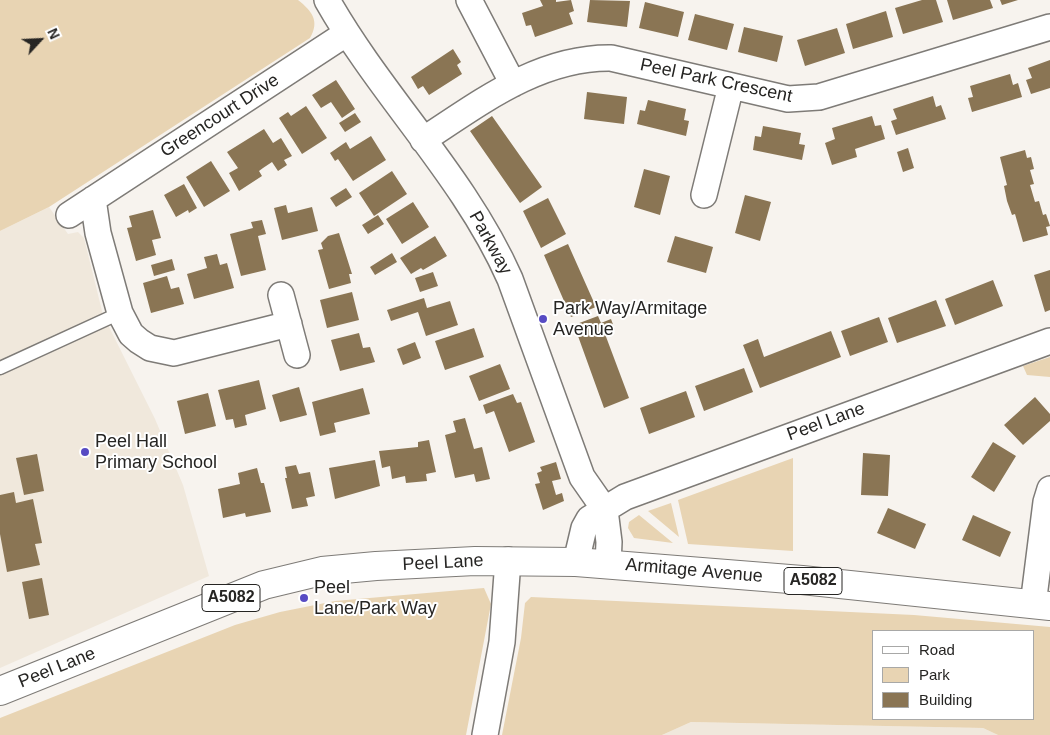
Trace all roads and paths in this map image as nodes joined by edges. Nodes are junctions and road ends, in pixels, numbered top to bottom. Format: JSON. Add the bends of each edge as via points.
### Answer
{"nodes":[{"id":1,"x":327,"y":0,"type":"edge"},
{"id":2,"x":469,"y":0,"type":"edge"},
{"id":3,"x":1050,"y":27,"type":"edge"},
{"id":4,"x":347,"y":33,"type":"junction"},
{"id":5,"x":513,"y":84,"type":"junction"},
{"id":6,"x":730,"y":86,"type":"junction"},
{"id":7,"x":422,"y":140,"type":"junction"},
{"id":8,"x":704,"y":195,"type":"dead end"},
{"id":9,"x":93,"y":199,"type":"junction"},
{"id":10,"x":69,"y":215,"type":"dead end"},
{"id":11,"x":281,"y":295,"type":"dead end"},
{"id":12,"x":120,"y":313,"type":"junction"},
{"id":13,"x":289,"y":324,"type":"junction"},
{"id":14,"x":1050,"y":341,"type":"edge"},
{"id":15,"x":297,"y":355,"type":"dead end"},
{"id":16,"x":0,"y":368,"type":"edge"},
{"id":17,"x":1050,"y":489,"type":"edge"},
{"id":18,"x":605,"y":510,"type":"junction"},
{"id":19,"x":508,"y":560,"type":"junction"},
{"id":20,"x":576,"y":562,"type":"junction"},
{"id":21,"x":608,"y":565,"type":"junction"},
{"id":22,"x":1041,"y":606,"type":"edge"},
{"id":23,"x":0,"y":690,"type":"edge"},
{"id":24,"x":485,"y":735,"type":"edge"}],
"edges":[{"from":1,"to":4,"type":"street","name":"Parkway"},
{"from":2,"to":5,"type":"street"},
{"from":3,"to":6,"type":"street","name":"Peel Park Crescent","via":[[819,97],[788,99]]},
{"from":4,"to":7,"type":"street","name":"Parkway"},
{"from":4,"to":9,"type":"street","name":"Greencourt Drive"},
{"from":5,"to":6,"type":"street","name":"Peel Park Crescent","via":[[543,70],[588,58],[610,58]]},
{"from":5,"to":7,"type":"street","name":"Peel Park Crescent"},
{"from":6,"to":8,"type":"street"},
{"from":7,"to":18,"type":"street","name":"Parkway","via":[[477,216],[497,250],[582,477]]},
{"from":9,"to":10,"type":"street","name":"Greencourt Drive"},
{"from":9,"to":12,"type":"street","via":[[98,233]]},
{"from":11,"to":13,"type":"street"},
{"from":12,"to":13,"type":"street","via":[[131,334],[139,341],[150,348],[174,353]]},
{"from":12,"to":16,"type":"lane"},
{"from":13,"to":15,"type":"street"},
{"from":14,"to":18,"type":"street","name":"Peel Lane","via":[[638,491]]},
{"from":17,"to":22,"type":"street","via":[[1046,502]]},
{"from":18,"to":20,"type":"street","name":"Peel Lane","via":[[589,519]]},
{"from":18,"to":21,"type":"street"},
{"from":19,"to":20,"type":"main road","name":"Peel Lane","number":"A5082"},
{"from":19,"to":23,"type":"main road","name":"Peel Lane","number":"A5082","via":[[376,566],[292,577],[224,600]]},
{"from":19,"to":24,"type":"street","via":[[502,642]]},
{"from":20,"to":21,"type":"main road","name":"Armitage Avenue","number":"A5082"},
{"from":21,"to":22,"type":"main road","name":"Armitage Avenue","number":"A5082","via":[[802,580]]}]}
